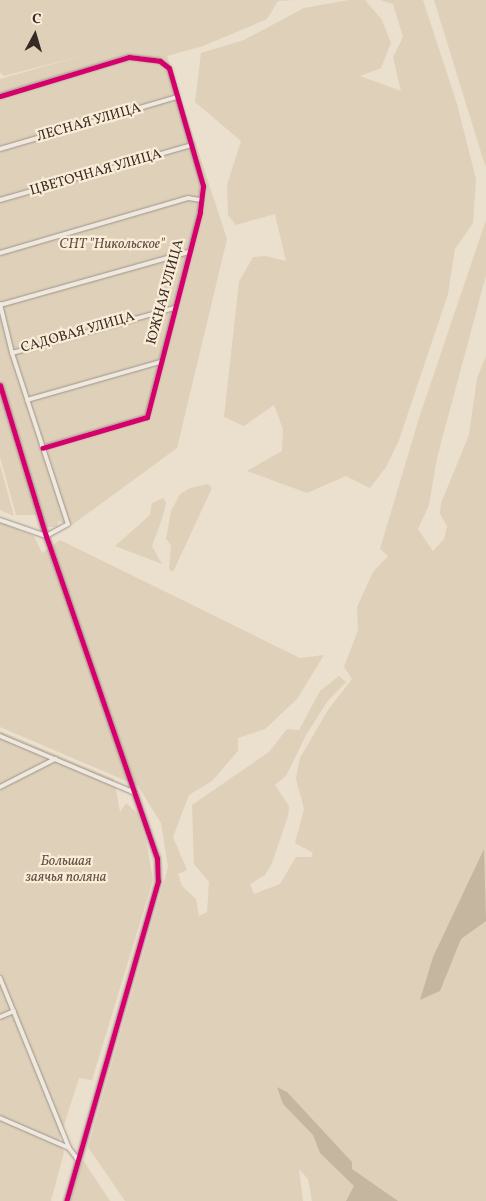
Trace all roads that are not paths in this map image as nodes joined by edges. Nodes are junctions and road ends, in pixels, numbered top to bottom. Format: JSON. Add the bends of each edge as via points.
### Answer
{"nodes":[{"id":1,"x":0,"y":96,"type":"edge"},
{"id":2,"x":177,"y":97,"type":"junction"},
{"id":3,"x":192,"y":145,"type":"junction"},
{"id":4,"x":0,"y":149,"type":"edge"},
{"id":5,"x":0,"y":200,"type":"edge"},
{"id":6,"x":200,"y":200,"type":"junction"},
{"id":7,"x":0,"y":252,"type":"edge"},
{"id":8,"x":188,"y":252,"type":"junction"},
{"id":9,"x":0,"y":305,"type":"edge"},
{"id":10,"x":174,"y":308,"type":"junction"},
{"id":11,"x":12,"y":352,"type":"junction"},
{"id":12,"x":160,"y":362,"type":"junction"},
{"id":13,"x":0,"y":385,"type":"edge"},
{"id":14,"x":27,"y":400,"type":"junction"},
{"id":15,"x":42,"y":448,"type":"junction"},
{"id":16,"x":0,"y":520,"type":"edge"},
{"id":17,"x":46,"y":536,"type":"junction"},
{"id":18,"x":0,"y":736,"type":"edge"},
{"id":19,"x":55,"y":759,"type":"junction"},
{"id":20,"x":0,"y":787,"type":"edge"},
{"id":21,"x":135,"y":793,"type":"junction"},
{"id":22,"x":0,"y":978,"type":"edge"},
{"id":23,"x":14,"y":1011,"type":"junction"},
{"id":24,"x":0,"y":1017,"type":"edge"},
{"id":25,"x":0,"y":1118,"type":"edge"},
{"id":26,"x":69,"y":1148,"type":"junction"},
{"id":27,"x":78,"y":1160,"type":"junction"},
{"id":28,"x":66,"y":1201,"type":"edge"}],
"edges":[{"from":1,"to":2,"type":"street","name":"ЮЖНАЯ УЛИЦА","via":[[129,57],[160,61],[169,68]]},
{"from":2,"to":3,"type":"street","name":"ЮЖНАЯ УЛИЦА"},
{"from":2,"to":4,"type":"street","name":"ЛЕСНАЯ УЛИЦА"},
{"from":3,"to":5,"type":"street","name":"ЦВЕТОЧНАЯ УЛИЦА"},
{"from":3,"to":6,"type":"street","name":"ЮЖНАЯ УЛИЦА","via":[[203,186]]},
{"from":6,"to":7,"type":"street","via":[[188,198]]},
{"from":6,"to":8,"type":"street","name":"ЮЖНАЯ УЛИЦА"},
{"from":8,"to":9,"type":"street"},
{"from":8,"to":10,"type":"street","name":"ЮЖНАЯ УЛИЦА"},
{"from":9,"to":11,"type":"street"},
{"from":10,"to":11,"type":"street","name":"САДОВАЯ УЛИЦА"},
{"from":10,"to":12,"type":"street","name":"ЮЖНАЯ УЛИЦА"},
{"from":11,"to":14,"type":"street"},
{"from":12,"to":14,"type":"street"},
{"from":12,"to":15,"type":"street","name":"ЮЖНАЯ УЛИЦА","via":[[147,417]]},
{"from":13,"to":17,"type":"street"},
{"from":14,"to":15,"type":"street"},
{"from":15,"to":17,"type":"street","via":[[68,524]]},
{"from":16,"to":17,"type":"street"},
{"from":17,"to":21,"type":"street"},
{"from":18,"to":19,"type":"street"},
{"from":19,"to":20,"type":"street"},
{"from":19,"to":21,"type":"street"},
{"from":21,"to":27,"type":"street","via":[[157,858],[158,881]]},
{"from":22,"to":23,"type":"street"},
{"from":23,"to":24,"type":"street"},
{"from":23,"to":26,"type":"street"},
{"from":25,"to":26,"type":"street"},
{"from":26,"to":27,"type":"street"},
{"from":27,"to":28,"type":"street"}]}
